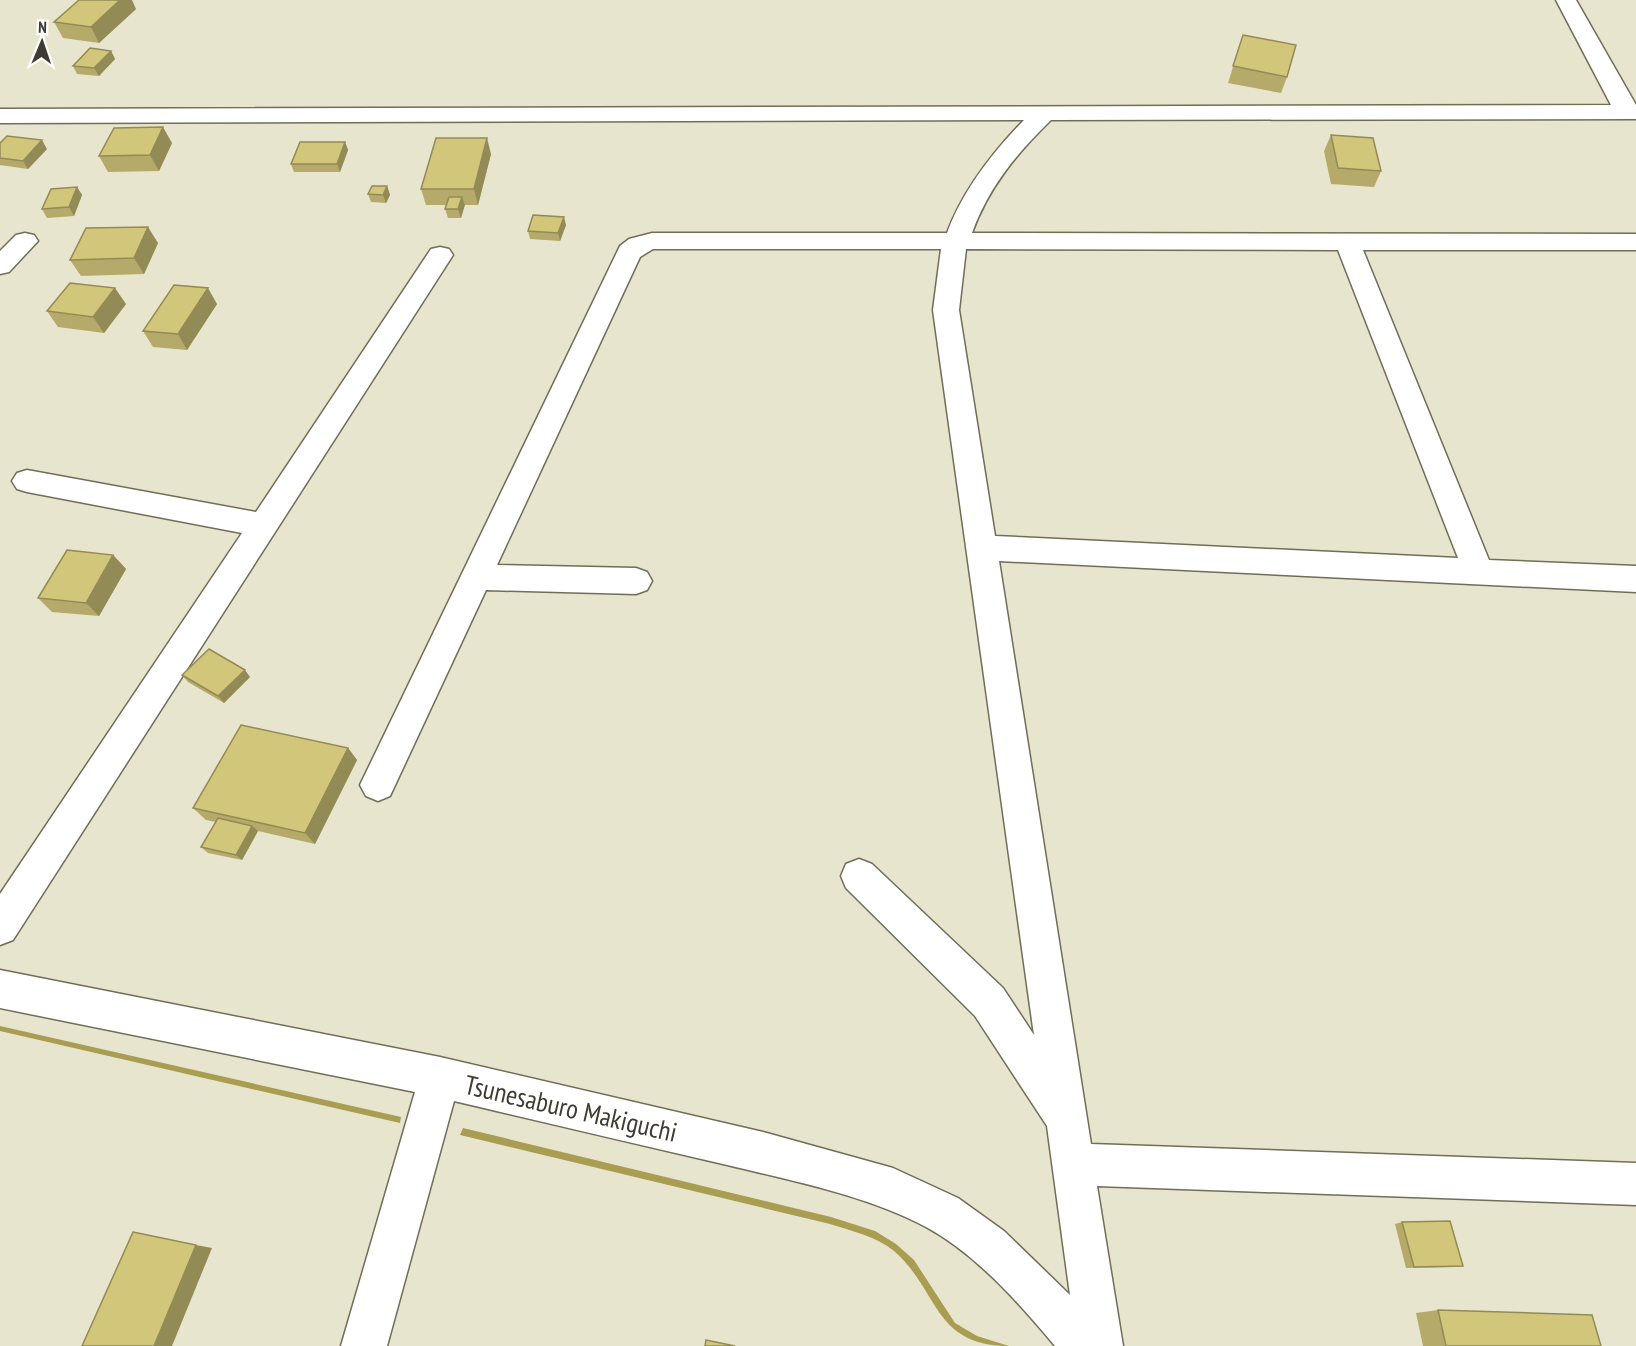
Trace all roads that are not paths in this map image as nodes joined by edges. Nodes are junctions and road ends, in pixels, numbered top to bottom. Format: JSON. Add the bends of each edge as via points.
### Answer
{"nodes":[{"id":1,"x":1566,"y":0,"type":"edge"},
{"id":2,"x":1046,"y":112,"type":"junction"},
{"id":3,"x":1631,"y":112,"type":"edge"},
{"id":4,"x":0,"y":116,"type":"edge"},
{"id":5,"x":25,"y":241,"type":"dead end"},
{"id":6,"x":957,"y":242,"type":"junction"},
{"id":7,"x":1347,"y":242,"type":"junction"},
{"id":8,"x":1636,"y":242,"type":"edge"},
{"id":9,"x":440,"y":255,"type":"dead end"},
{"id":10,"x":0,"y":266,"type":"edge"},
{"id":11,"x":27,"y":481,"type":"dead end"},
{"id":12,"x":262,"y":525,"type":"junction"},
{"id":13,"x":982,"y":548,"type":"junction"},
{"id":14,"x":1479,"y":572,"type":"junction"},
{"id":15,"x":475,"y":577,"type":"junction"},
{"id":16,"x":1636,"y":579,"type":"edge"},
{"id":17,"x":636,"y":582,"type":"dead end"},
{"id":18,"x":378,"y":785,"type":"dead end"},
{"id":19,"x":859,"y":876,"type":"dead end"},
{"id":20,"x":0,"y":927,"type":"edge"},
{"id":21,"x":0,"y":989,"type":"edge"},
{"id":22,"x":440,"y":1077,"type":"junction"},
{"id":23,"x":1068,"y":1122,"type":"junction"},
{"id":24,"x":1074,"y":1164,"type":"junction"},
{"id":25,"x":1636,"y":1184,"type":"edge"},
{"id":26,"x":364,"y":1346,"type":"edge"},
{"id":27,"x":1085,"y":1346,"type":"edge"},
{"id":28,"x":1100,"y":1346,"type":"edge"}],
"edges":[{"from":1,"to":3,"type":"street"},
{"from":2,"to":3,"type":"street"},
{"from":2,"to":4,"type":"street"},
{"from":2,"to":6,"type":"street","via":[[1011,146],[981,185]]},
{"from":5,"to":10,"type":"street"},
{"from":6,"to":7,"type":"street"},
{"from":6,"to":13,"type":"street","via":[[946,310]]},
{"from":6,"to":15,"type":"street","via":[[652,241],[638,245],[629,252]]},
{"from":7,"to":8,"type":"street"},
{"from":7,"to":14,"type":"street"},
{"from":9,"to":12,"type":"street"},
{"from":11,"to":12,"type":"street"},
{"from":12,"to":20,"type":"street"},
{"from":13,"to":14,"type":"street"},
{"from":13,"to":23,"type":"street"},
{"from":14,"to":16,"type":"street"},
{"from":15,"to":17,"type":"street"},
{"from":15,"to":18,"type":"street"},
{"from":19,"to":23,"type":"street","via":[[989,1002]]},
{"from":21,"to":22,"type":"street","name":"Tsunesaburo Makiguchi"},
{"from":22,"to":26,"type":"street"},
{"from":22,"to":27,"type":"street","name":"Tsunesaburo Makiguchi","via":[[763,1153],[893,1189],[943,1213],[989,1246],[1046,1301]]},
{"from":23,"to":24,"type":"street"},
{"from":24,"to":25,"type":"street"},
{"from":24,"to":28,"type":"street"}]}
